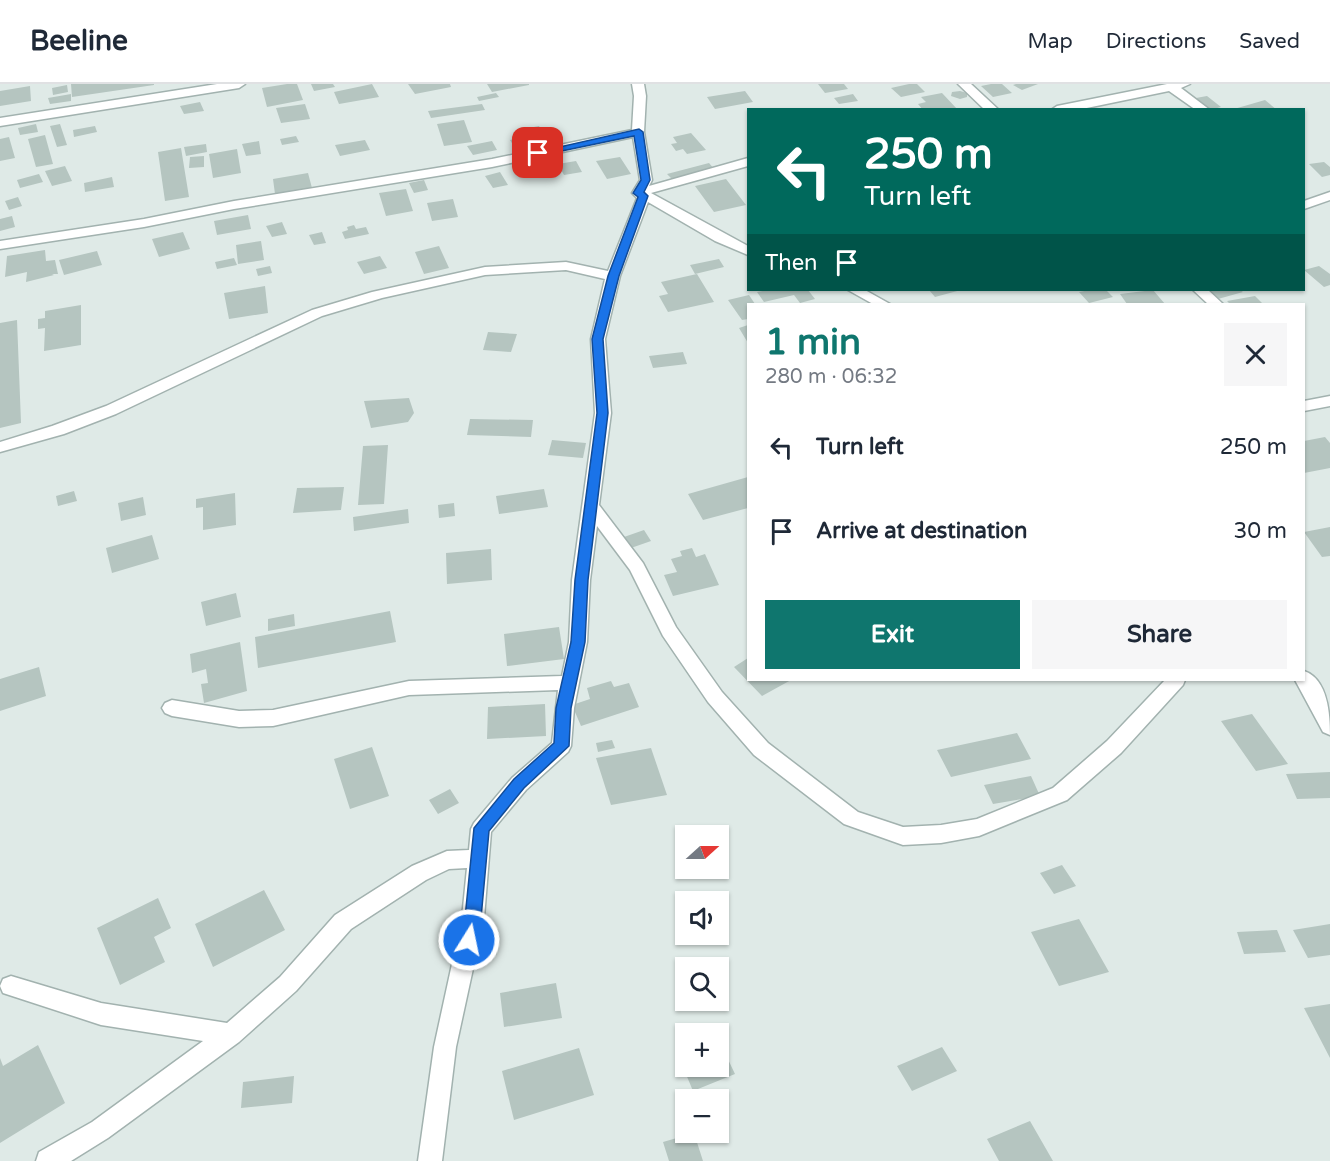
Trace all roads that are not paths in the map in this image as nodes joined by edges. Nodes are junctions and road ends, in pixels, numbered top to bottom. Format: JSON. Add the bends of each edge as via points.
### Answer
{"nodes":[{"id":1,"x":239,"y":84,"type":"edge"},
{"id":2,"x":638,"y":84,"type":"edge"},
{"id":3,"x":964,"y":84,"type":"edge"},
{"id":4,"x":1178,"y":85,"type":"edge"},
{"id":5,"x":991,"y":108,"type":"edge"},
{"id":6,"x":1067,"y":108,"type":"edge"},
{"id":7,"x":1202,"y":108,"type":"edge"},
{"id":8,"x":0,"y":122,"type":"edge"},
{"id":9,"x":639,"y":132,"type":"junction"},
{"id":10,"x":747,"y":162,"type":"edge"},
{"id":11,"x":1305,"y":190,"type":"edge"},
{"id":12,"x":638,"y":193,"type":"junction"},
{"id":13,"x":1317,"y":200,"type":"edge"},
{"id":14,"x":0,"y":245,"type":"edge"},
{"id":15,"x":747,"y":251,"type":"edge"},
{"id":16,"x":614,"y":276,"type":"junction"},
{"id":17,"x":857,"y":291,"type":"edge"},
{"id":18,"x":1201,"y":291,"type":"edge"},
{"id":19,"x":881,"y":303,"type":"edge"},
{"id":20,"x":1215,"y":303,"type":"edge"},
{"id":21,"x":1330,"y":400,"type":"edge"},
{"id":22,"x":1305,"y":406,"type":"edge"},
{"id":23,"x":0,"y":447,"type":"edge"},
{"id":24,"x":591,"y":506,"type":"junction"},
{"id":25,"x":1175,"y":681,"type":"edge"},
{"id":26,"x":570,"y":683,"type":"junction"},
{"id":27,"x":1307,"y":683,"type":"edge"},
{"id":28,"x":1330,"y":685,"type":"edge"},
{"id":29,"x":172,"y":708,"type":"dead end"},
{"id":30,"x":1330,"y":728,"type":"edge"},
{"id":31,"x":479,"y":859,"type":"junction"},
{"id":32,"x":11,"y":986,"type":"dead end"},
{"id":33,"x":231,"y":1034,"type":"junction"},
{"id":34,"x":48,"y":1161,"type":"edge"},
{"id":35,"x":430,"y":1161,"type":"edge"}],
"edges":[{"from":1,"to":8,"type":"street"},
{"from":2,"to":9,"type":"street"},
{"from":3,"to":5,"type":"street"},
{"from":4,"to":6,"type":"street"},
{"from":4,"to":7,"type":"street"},
{"from":9,"to":12,"type":"street","via":[[646,180]]},
{"from":9,"to":14,"type":"street","via":[[492,163]]},
{"from":10,"to":12,"type":"street"},
{"from":11,"to":13,"type":"street"},
{"from":12,"to":15,"type":"street","via":[[662,201],[726,243]]},
{"from":12,"to":16,"type":"street","via":[[644,196]]},
{"from":16,"to":23,"type":"street","via":[[566,266],[532,267],[444,279],[377,295],[318,313],[111,410]]},
{"from":16,"to":24,"type":"street","via":[[598,339],[603,413]]},
{"from":17,"to":19,"type":"street"},
{"from":18,"to":20,"type":"street"},
{"from":21,"to":22,"type":"street"},
{"from":24,"to":25,"type":"street","via":[[637,567],[669,631],[715,698],[761,749],[851,818],[903,836],[978,827],[1060,794],[1114,747]]},
{"from":24,"to":26,"type":"street","via":[[578,642]]},
{"from":26,"to":29,"type":"street","via":[[410,688],[273,718],[239,719]]},
{"from":26,"to":31,"type":"street","via":[[561,746],[519,784],[481,828]]},
{"from":27,"to":28,"type":"street"},
{"from":27,"to":30,"type":"street"},
{"from":31,"to":33,"type":"street","via":[[447,860],[343,922],[288,984]]},
{"from":31,"to":35,"type":"street","via":[[473,918],[446,1047]]},
{"from":32,"to":33,"type":"street","via":[[101,1014]]},
{"from":33,"to":34,"type":"street","via":[[100,1130]]}]}
